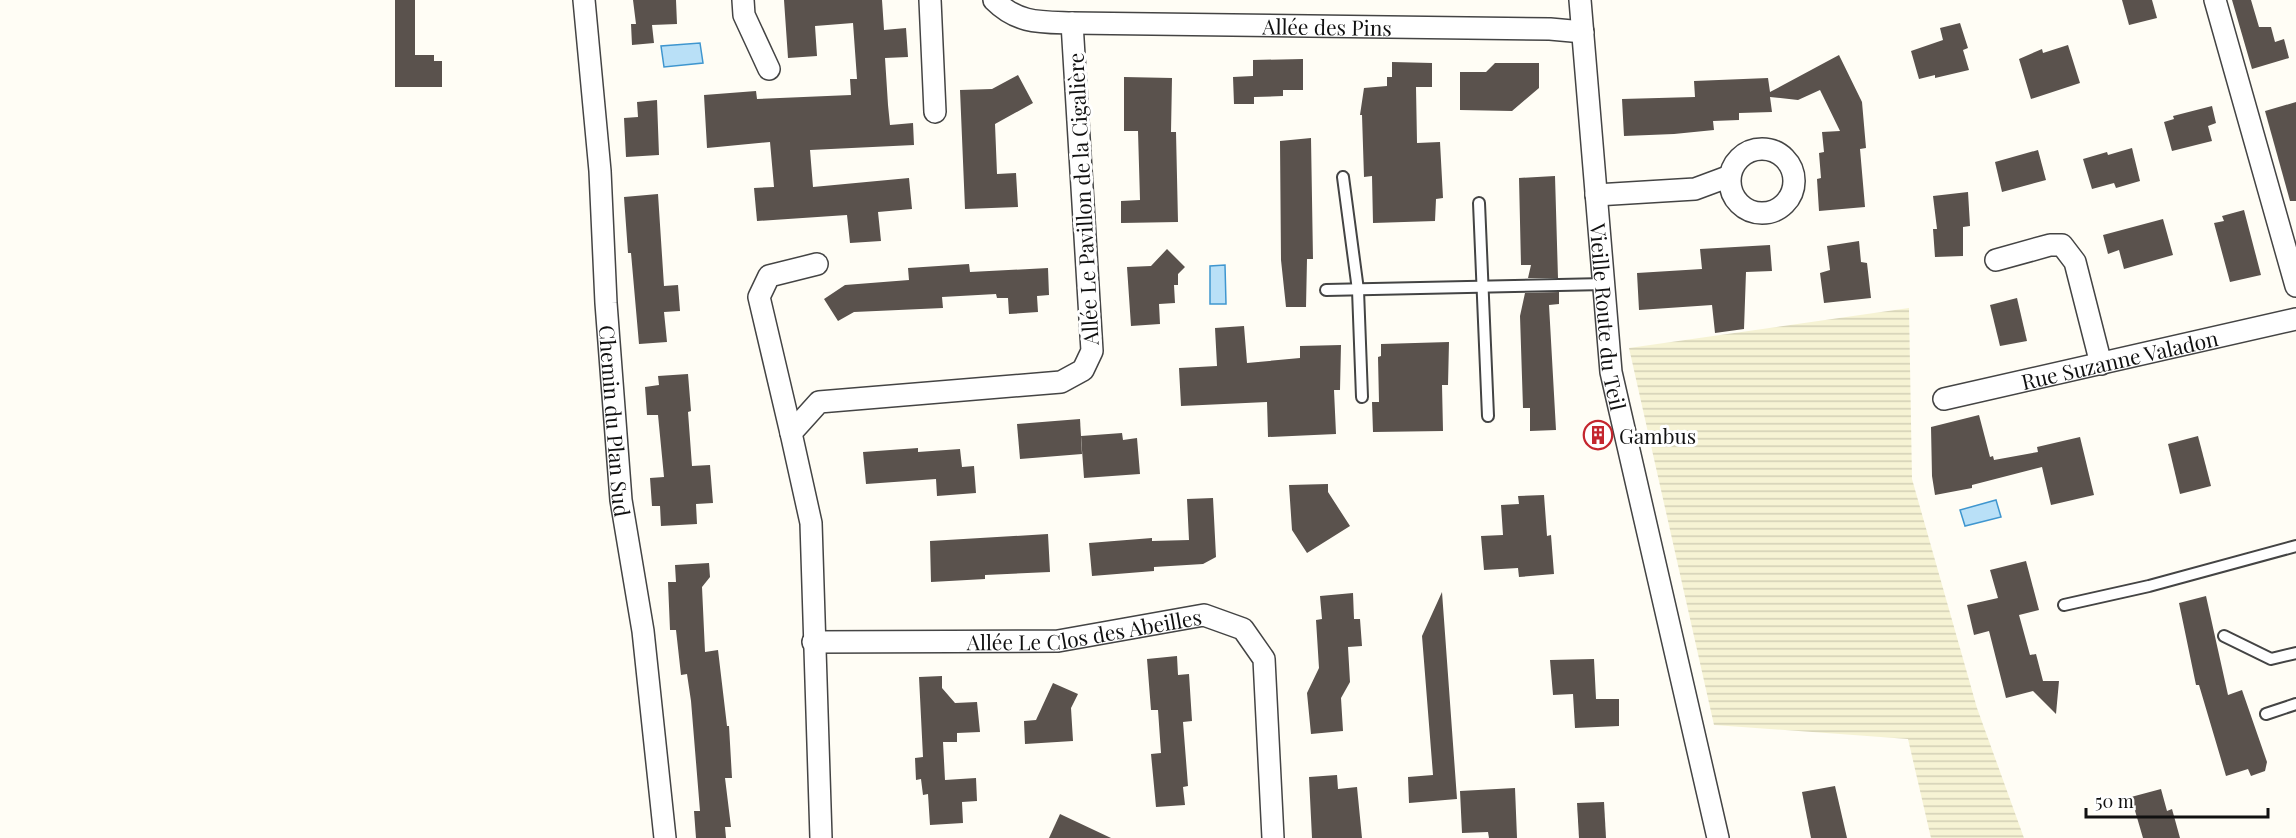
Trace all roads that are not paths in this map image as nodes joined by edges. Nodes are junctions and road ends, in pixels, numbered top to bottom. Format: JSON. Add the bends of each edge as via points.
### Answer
{"nodes":[{"id":1,"x":584,"y":0,"type":"edge"},
{"id":2,"x":743,"y":0,"type":"edge"},
{"id":3,"x":930,"y":0,"type":"edge"},
{"id":4,"x":994,"y":0,"type":"edge"},
{"id":5,"x":1580,"y":0,"type":"edge"},
{"id":6,"x":2215,"y":0,"type":"edge"},
{"id":7,"x":1072,"y":23,"type":"junction"},
{"id":8,"x":1582,"y":32,"type":"junction"},
{"id":9,"x":769,"y":69,"type":"dead end"},
{"id":10,"x":935,"y":112,"type":"dead end"},
{"id":11,"x":1730,"y":176,"type":"dead end"},
{"id":12,"x":1343,"y":177,"type":"dead end"},
{"id":13,"x":1596,"y":195,"type":"junction"},
{"id":14,"x":1479,"y":203,"type":"dead end"},
{"id":15,"x":1996,"y":260,"type":"dead end"},
{"id":16,"x":817,"y":264,"type":"dead end"},
{"id":17,"x":1605,"y":284,"type":"junction"},
{"id":18,"x":1482,"y":286,"type":"junction"},
{"id":19,"x":2296,"y":286,"type":"edge"},
{"id":20,"x":1326,"y":290,"type":"dead end"},
{"id":21,"x":1358,"y":290,"type":"junction"},
{"id":22,"x":2296,"y":319,"type":"edge"},
{"id":23,"x":2102,"y":364,"type":"junction"},
{"id":24,"x":1362,"y":397,"type":"dead end"},
{"id":25,"x":1944,"y":399,"type":"dead end"},
{"id":26,"x":1488,"y":416,"type":"dead end"},
{"id":27,"x":791,"y":433,"type":"junction"},
{"id":28,"x":2296,"y":546,"type":"edge"},
{"id":29,"x":2064,"y":605,"type":"dead end"},
{"id":30,"x":2224,"y":636,"type":"dead end"},
{"id":31,"x":813,"y":642,"type":"junction"},
{"id":32,"x":2296,"y":654,"type":"edge"},
{"id":33,"x":2296,"y":704,"type":"edge"},
{"id":34,"x":2266,"y":714,"type":"dead end"},
{"id":35,"x":665,"y":838,"type":"edge"},
{"id":36,"x":821,"y":838,"type":"edge"},
{"id":37,"x":1273,"y":838,"type":"edge"},
{"id":38,"x":1718,"y":838,"type":"edge"}],
"edges":[{"from":1,"to":35,"type":"street","name":"Chemin du Plan Sud","via":[[600,171],[620,488],[643,631]]},
{"from":2,"to":9,"type":"street","via":[[744,15]]},
{"from":3,"to":10,"type":"street"},
{"from":4,"to":7,"type":"street","name":"Allée Le Pavillon de la Cigalière","via":[[1030,22]]},
{"from":5,"to":8,"type":"street","name":"Vieille Route du Teil"},
{"from":6,"to":19,"type":"street"},
{"from":7,"to":8,"type":"street","name":"Allée des Pins"},
{"from":7,"to":27,"type":"street","name":"Allée Le Pavillon de la Cigalière","via":[[1092,351],[1083,370],[1061,382],[819,402]]},
{"from":8,"to":13,"type":"street","name":"Vieille Route du Teil"},
{"from":11,"to":13,"type":"street","via":[[1695,189]]},
{"from":12,"to":21,"type":"lane"},
{"from":13,"to":17,"type":"street","name":"Vieille Route du Teil"},
{"from":14,"to":18,"type":"lane"},
{"from":15,"to":23,"type":"street","via":[[2062,245],[2075,262]]},
{"from":16,"to":27,"type":"street","via":[[769,276],[759,297]]},
{"from":17,"to":18,"type":"lane"},
{"from":17,"to":38,"type":"street","name":"Vieille Route du Teil","via":[[1611,372]]},
{"from":18,"to":21,"type":"lane"},
{"from":18,"to":26,"type":"lane"},
{"from":20,"to":21,"type":"lane"},
{"from":21,"to":24,"type":"lane"},
{"from":22,"to":23,"type":"street","name":"Rue Suzanne Valadon"},
{"from":23,"to":25,"type":"street","name":"Rue Suzanne Valadon"},
{"from":27,"to":31,"type":"street","via":[[811,522]]},
{"from":28,"to":29,"type":"lane"},
{"from":30,"to":32,"type":"lane","via":[[2271,660]]},
{"from":31,"to":36,"type":"street"},
{"from":31,"to":37,"type":"street","name":"Allée Le Clos des Abeilles","via":[[1058,641],[1204,615],[1243,629],[1264,659]]},
{"from":33,"to":34,"type":"lane"}]}
